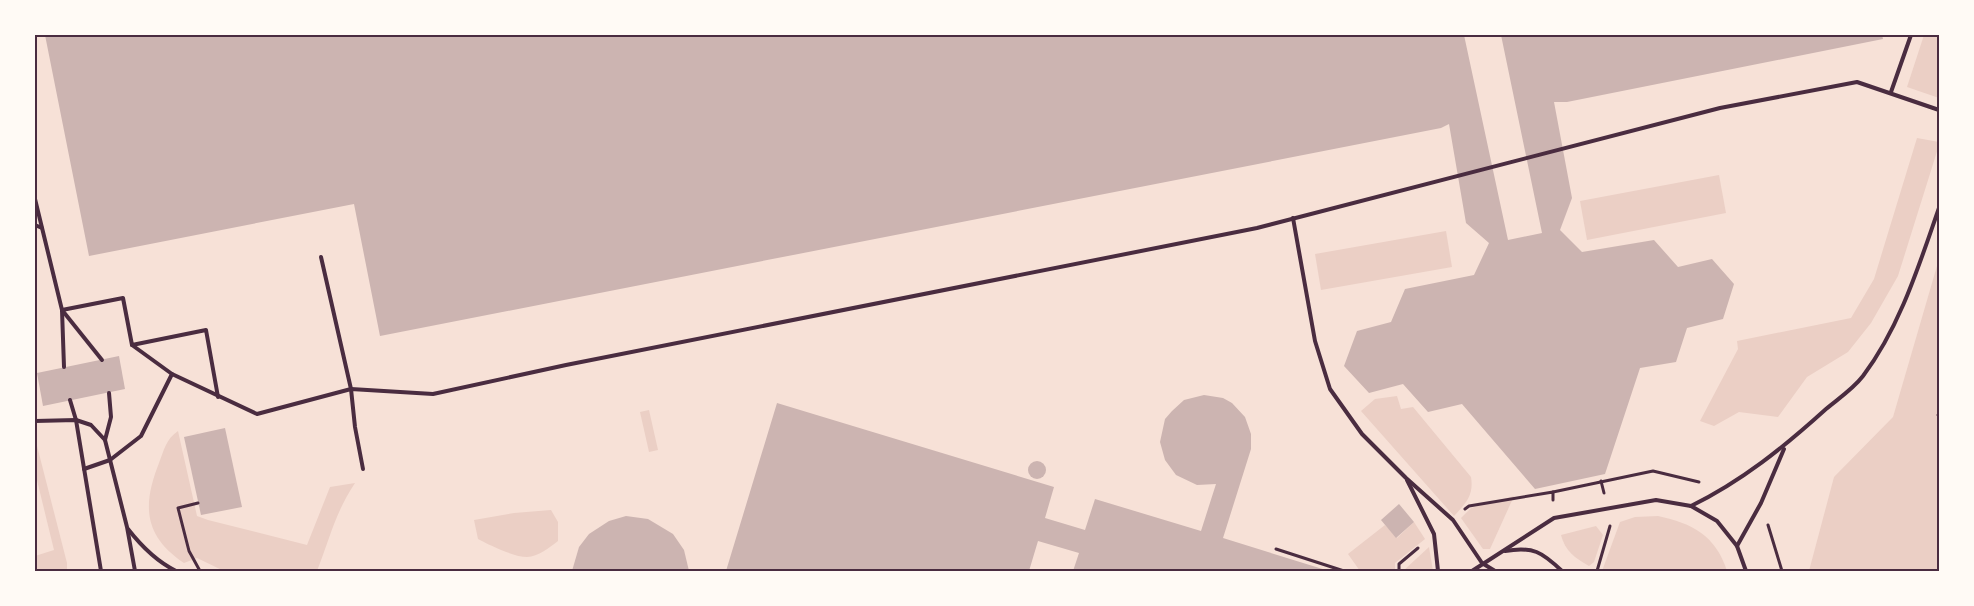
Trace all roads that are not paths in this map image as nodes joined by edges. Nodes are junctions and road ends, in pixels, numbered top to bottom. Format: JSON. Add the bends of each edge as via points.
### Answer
{"nodes":[{"id":1,"x":1911,"y":35,"type":"edge"},
{"id":2,"x":1891,"y":92,"type":"junction"},
{"id":3,"x":1939,"y":110,"type":"edge"},
{"id":4,"x":35,"y":199,"type":"edge"},
{"id":5,"x":1939,"y":208,"type":"edge"},
{"id":6,"x":1293,"y":218,"type":"junction"},
{"id":7,"x":35,"y":225,"type":"edge"},
{"id":8,"x":42,"y":228,"type":"junction"},
{"id":9,"x":322,"y":257,"type":"dead end"},
{"id":10,"x":62,"y":310,"type":"junction"},
{"id":11,"x":132,"y":345,"type":"junction"},
{"id":12,"x":102,"y":360,"type":"dead end"},
{"id":13,"x":64,"y":367,"type":"dead end"},
{"id":14,"x":172,"y":374,"type":"junction"},
{"id":15,"x":351,"y":389,"type":"junction"},
{"id":16,"x":109,"y":393,"type":"dead end"},
{"id":17,"x":218,"y":397,"type":"junction"},
{"id":18,"x":70,"y":400,"type":"dead end"},
{"id":19,"x":76,"y":420,"type":"junction"},
{"id":20,"x":35,"y":421,"type":"edge"},
{"id":21,"x":105,"y":440,"type":"junction"},
{"id":22,"x":1785,"y":447,"type":"junction"},
{"id":23,"x":110,"y":460,"type":"junction"},
{"id":24,"x":84,"y":469,"type":"junction"},
{"id":25,"x":363,"y":469,"type":"dead end"},
{"id":26,"x":1406,"y":478,"type":"junction"},
{"id":27,"x":1692,"y":506,"type":"junction"},
{"id":28,"x":127,"y":528,"type":"junction"},
{"id":29,"x":1737,"y":546,"type":"junction"},
{"id":30,"x":1503,"y":551,"type":"junction"},
{"id":31,"x":1482,"y":563,"type":"junction"},
{"id":32,"x":101,"y":571,"type":"edge"},
{"id":33,"x":134,"y":571,"type":"edge"},
{"id":34,"x":176,"y":571,"type":"edge"},
{"id":35,"x":1438,"y":571,"type":"edge"},
{"id":36,"x":1472,"y":571,"type":"edge"},
{"id":37,"x":1495,"y":571,"type":"edge"},
{"id":38,"x":1562,"y":571,"type":"edge"},
{"id":39,"x":1746,"y":571,"type":"edge"}],
"edges":[{"from":1,"to":2,"type":"lane"},
{"from":2,"to":3,"type":"lane"},
{"from":2,"to":6,"type":"lane","via":[[1857,82],[1720,108]]},
{"from":4,"to":8,"type":"lane"},
{"from":5,"to":22,"type":"lane","via":[[1918,269],[1890,332],[1862,377]]},
{"from":6,"to":15,"type":"lane","via":[[1257,228],[433,394]]},
{"from":6,"to":26,"type":"lane","via":[[1315,341],[1330,389],[1362,434]]},
{"from":7,"to":8,"type":"lane"},
{"from":8,"to":10,"type":"lane"},
{"from":9,"to":15,"type":"lane"},
{"from":10,"to":11,"type":"lane","via":[[123,298]]},
{"from":10,"to":12,"type":"lane"},
{"from":10,"to":13,"type":"lane"},
{"from":11,"to":14,"type":"lane"},
{"from":11,"to":17,"type":"lane","via":[[206,330]]},
{"from":14,"to":17,"type":"lane"},
{"from":14,"to":23,"type":"lane","via":[[141,436]]},
{"from":15,"to":17,"type":"lane","via":[[258,414]]},
{"from":15,"to":25,"type":"lane"},
{"from":16,"to":21,"type":"lane","via":[[111,417]]},
{"from":18,"to":19,"type":"lane"},
{"from":19,"to":20,"type":"lane"},
{"from":19,"to":21,"type":"lane","via":[[91,425]]},
{"from":19,"to":24,"type":"lane"},
{"from":21,"to":23,"type":"lane"},
{"from":22,"to":27,"type":"lane","via":[[1726,489]]},
{"from":22,"to":29,"type":"lane","via":[[1761,503]]},
{"from":23,"to":24,"type":"lane"},
{"from":23,"to":28,"type":"lane"},
{"from":24,"to":32,"type":"lane"},
{"from":26,"to":31,"type":"lane","via":[[1453,520]]},
{"from":26,"to":35,"type":"lane","via":[[1434,534]]},
{"from":27,"to":29,"type":"lane","via":[[1717,521]]},
{"from":27,"to":30,"type":"lane","via":[[1656,500],[1554,518]]},
{"from":28,"to":33,"type":"lane"},
{"from":28,"to":34,"type":"lane","via":[[143,548]]},
{"from":29,"to":39,"type":"lane"},
{"from":30,"to":31,"type":"lane"},
{"from":30,"to":38,"type":"lane","via":[[1520,548],[1539,552]]},
{"from":31,"to":36,"type":"lane"},
{"from":31,"to":37,"type":"lane"}]}
